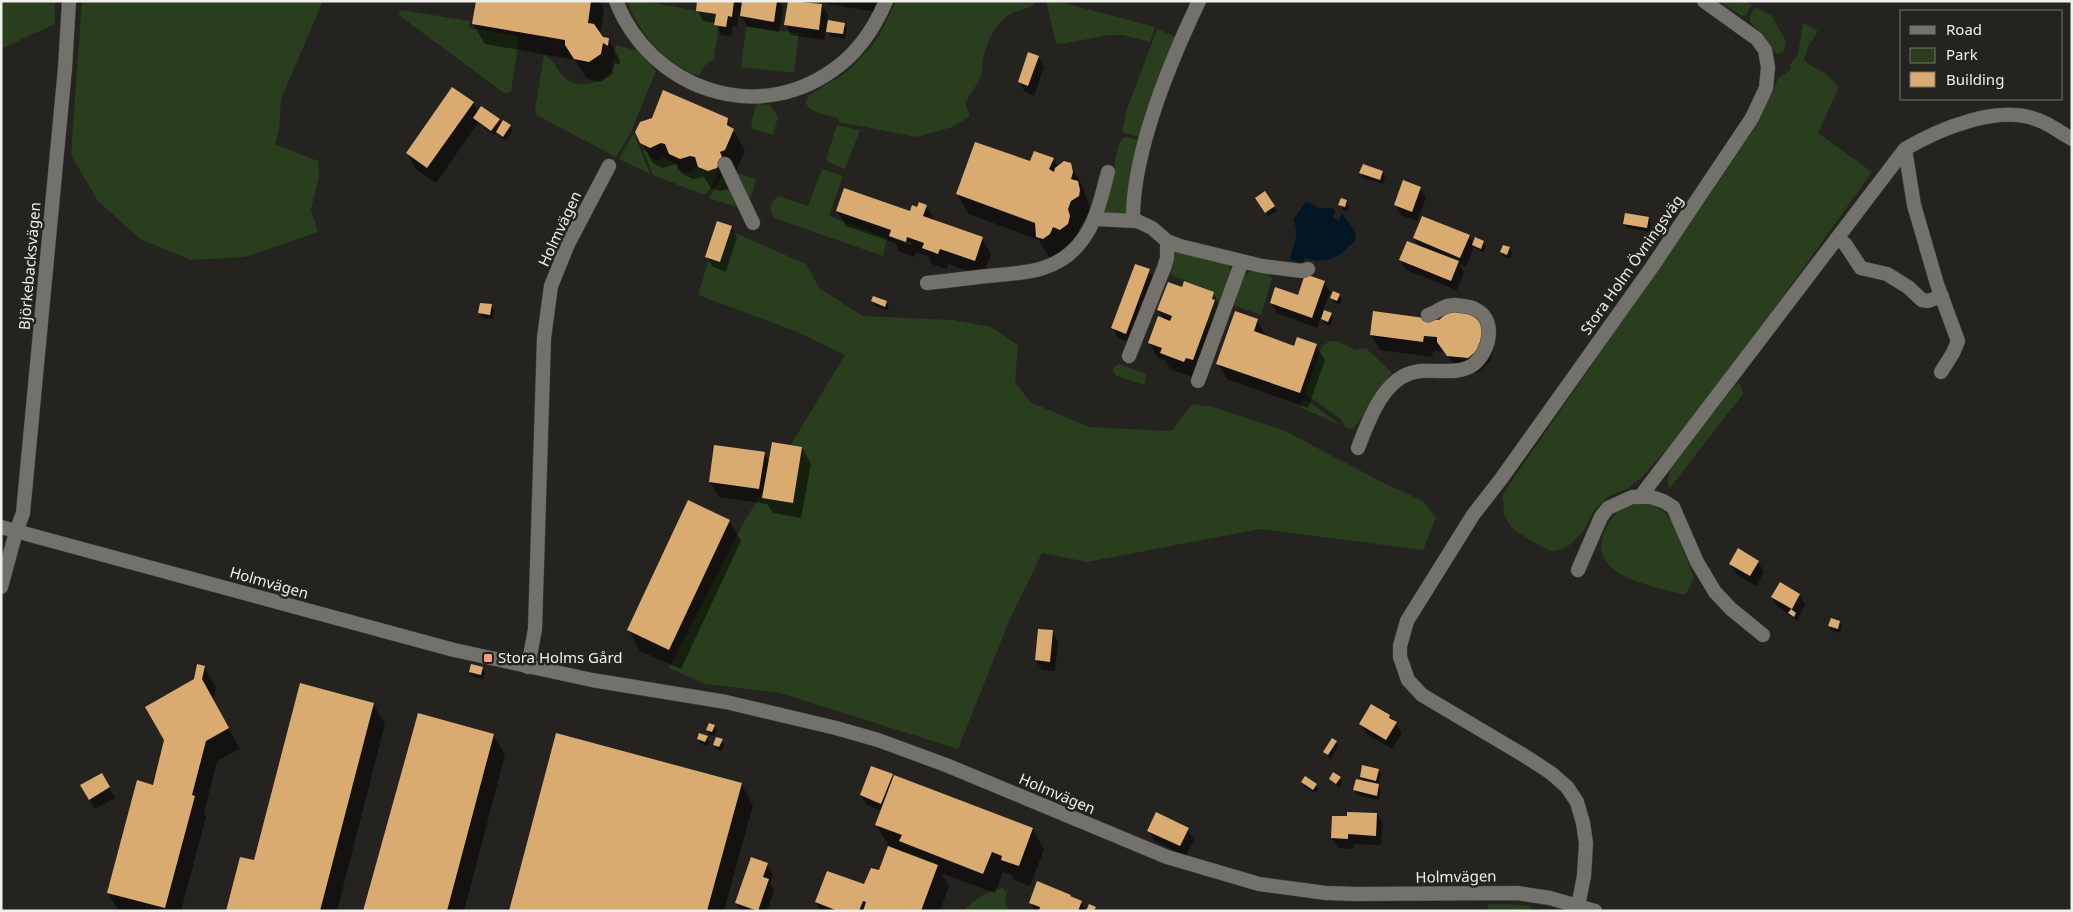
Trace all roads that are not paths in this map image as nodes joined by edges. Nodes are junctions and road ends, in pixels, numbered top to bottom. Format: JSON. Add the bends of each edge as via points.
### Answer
{"nodes":[{"id":1,"x":68,"y":1,"type":"edge"},
{"id":2,"x":616,"y":1,"type":"edge"},
{"id":3,"x":886,"y":1,"type":"edge"},
{"id":4,"x":1199,"y":1,"type":"edge"},
{"id":5,"x":1704,"y":1,"type":"edge"},
{"id":6,"x":2072,"y":139,"type":"edge"},
{"id":7,"x":1905,"y":149,"type":"junction"},
{"id":8,"x":725,"y":164,"type":"dead end"},
{"id":9,"x":609,"y":166,"type":"dead end"},
{"id":10,"x":1108,"y":172,"type":"dead end"},
{"id":11,"x":1094,"y":219,"type":"junction"},
{"id":12,"x":1133,"y":221,"type":"junction"},
{"id":13,"x":753,"y":224,"type":"dead end"},
{"id":14,"x":1837,"y":238,"type":"junction"},
{"id":15,"x":1167,"y":241,"type":"junction"},
{"id":16,"x":1242,"y":261,"type":"junction"},
{"id":17,"x":1308,"y":269,"type":"dead end"},
{"id":18,"x":927,"y":283,"type":"dead end"},
{"id":19,"x":1942,"y":296,"type":"junction"},
{"id":20,"x":1428,"y":314,"type":"dead end"},
{"id":21,"x":1129,"y":356,"type":"dead end"},
{"id":22,"x":1941,"y":372,"type":"dead end"},
{"id":23,"x":1198,"y":381,"type":"dead end"},
{"id":24,"x":1358,"y":448,"type":"dead end"},
{"id":25,"x":1640,"y":497,"type":"junction"},
{"id":26,"x":1,"y":527,"type":"edge"},
{"id":27,"x":16,"y":532,"type":"junction"},
{"id":28,"x":1578,"y":570,"type":"dead end"},
{"id":29,"x":1,"y":587,"type":"edge"},
{"id":30,"x":1762,"y":635,"type":"dead end"},
{"id":31,"x":528,"y":667,"type":"junction"},
{"id":32,"x":1578,"y":906,"type":"junction"},
{"id":33,"x":1595,"y":911,"type":"edge"}],
"edges":[{"from":1,"to":27,"type":"street","name":"Björkebacksvägen","via":[[65,68],[23,513]]},
{"from":2,"to":3,"type":"street","via":[[632,34],[662,66],[686,81],[712,91],[752,96],[793,90],[833,70],[865,40]]},
{"from":4,"to":12,"type":"street","via":[[1182,36],[1148,132],[1134,196]]},
{"from":5,"to":32,"type":"street","name":"Stora Holm Övningsväg","via":[[1757,38],[1765,50],[1768,67],[1766,88],[1747,125],[1652,267],[1473,515],[1407,622],[1400,646],[1402,668],[1422,695],[1531,760],[1567,787],[1577,802],[1586,843]]},
{"from":6,"to":7,"type":"street","via":[[2038,120],[2008,115],[1983,117],[1926,137]]},
{"from":7,"to":14,"type":"street"},
{"from":7,"to":19,"type":"street","via":[[1914,204]]},
{"from":8,"to":13,"type":"street"},
{"from":9,"to":31,"type":"street","name":"Holmvägen","via":[[568,244],[551,286],[544,338],[535,629]]},
{"from":10,"to":11,"type":"street"},
{"from":11,"to":12,"type":"street"},
{"from":11,"to":18,"type":"street","via":[[1083,239],[1058,264],[1042,270]]},
{"from":12,"to":15,"type":"street","via":[[1152,228]]},
{"from":14,"to":19,"type":"street","via":[[1862,268],[1887,274],[1922,300]]},
{"from":14,"to":25,"type":"street"},
{"from":15,"to":16,"type":"street"},
{"from":15,"to":21,"type":"street","via":[[1164,268]]},
{"from":16,"to":17,"type":"street","via":[[1278,269]]},
{"from":16,"to":23,"type":"street"},
{"from":19,"to":22,"type":"street","via":[[1958,341]]},
{"from":20,"to":24,"type":"street","via":[[1447,306],[1475,309],[1489,327],[1485,348],[1476,363],[1467,369],[1413,372],[1402,377],[1380,399]]},
{"from":25,"to":28,"type":"street","via":[[1632,497],[1608,508]]},
{"from":25,"to":30,"type":"street","via":[[1664,501],[1673,507],[1706,579],[1731,609]]},
{"from":26,"to":27,"type":"street","name":"Holmvägen"},
{"from":27,"to":29,"type":"street","name":"Björkebacksvägen"},
{"from":27,"to":31,"type":"street","name":"Holmvägen","via":[[309,612]]},
{"from":31,"to":32,"type":"street","name":"Holmvägen","via":[[734,704],[852,732],[940,762],[1167,857],[1259,884],[1356,894],[1503,892],[1533,895]]},
{"from":32,"to":33,"type":"street","name":"Holmvägen"}]}
